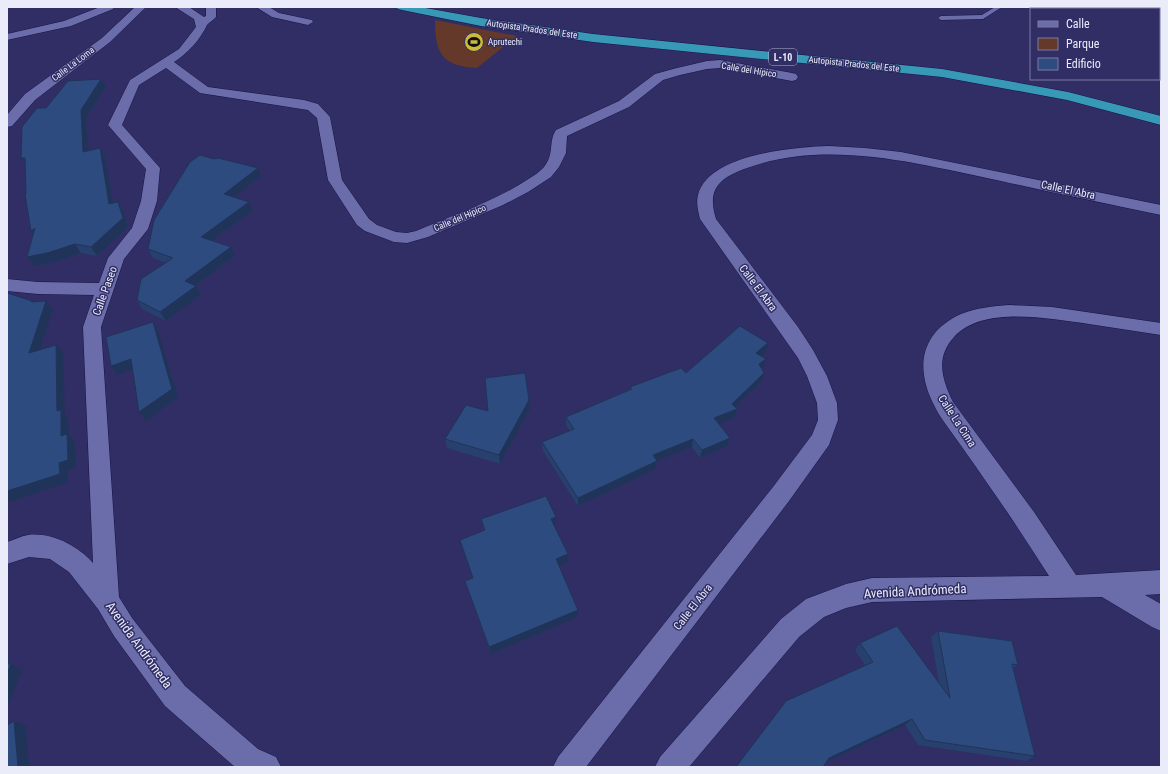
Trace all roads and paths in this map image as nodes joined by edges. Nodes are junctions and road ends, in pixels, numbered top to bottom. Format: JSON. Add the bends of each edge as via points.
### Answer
{"nodes":[{"id":1,"x":109,"y":7,"type":"edge"},
{"id":2,"x":141,"y":7,"type":"edge"},
{"id":3,"x":180,"y":7,"type":"edge"},
{"id":4,"x":211,"y":7,"type":"edge"},
{"id":5,"x":261,"y":7,"type":"edge"},
{"id":6,"x":402,"y":7,"type":"edge"},
{"id":7,"x":449,"y":7,"type":"edge"},
{"id":8,"x":999,"y":7,"type":"edge"},
{"id":9,"x":941,"y":18,"type":"dead end"},
{"id":10,"x":308,"y":22,"type":"dead end"},
{"id":11,"x":202,"y":23,"type":"junction"},
{"id":12,"x":7,"y":37,"type":"edge"},
{"id":13,"x":166,"y":62,"type":"junction"},
{"id":14,"x":792,"y":77,"type":"dead end"},
{"id":15,"x":1030,"y":78,"type":"edge"},
{"id":16,"x":1044,"y":80,"type":"edge"},
{"id":17,"x":1112,"y":94,"type":"dead end"},
{"id":18,"x":1161,"y":121,"type":"edge"},
{"id":19,"x":7,"y":123,"type":"edge"},
{"id":20,"x":1161,"y":210,"type":"edge"},
{"id":21,"x":7,"y":285,"type":"edge"},
{"id":22,"x":105,"y":289,"type":"junction"},
{"id":23,"x":1161,"y":328,"type":"edge"},
{"id":24,"x":7,"y":553,"type":"edge"},
{"id":25,"x":1161,"y":582,"type":"edge"},
{"id":26,"x":1105,"y":585,"type":"junction"},
{"id":27,"x":1070,"y":587,"type":"junction"},
{"id":28,"x":107,"y":600,"type":"junction"},
{"id":29,"x":1161,"y":618,"type":"edge"},
{"id":30,"x":266,"y":767,"type":"edge"},
{"id":31,"x":568,"y":767,"type":"edge"},
{"id":32,"x":670,"y":767,"type":"edge"}],
"edges":[{"from":1,"to":12,"type":"street","via":[[67,24]]},
{"from":2,"to":19,"type":"street","name":"Calle La Loma","via":[[106,40],[30,97]]},
{"from":3,"to":11,"type":"street","via":[[198,17]]},
{"from":4,"to":11,"type":"street","name":"Calle Paseo","via":[[211,17]]},
{"from":5,"to":10,"type":"street","via":[[276,15]]},
{"from":6,"to":18,"type":"highway","name":"Autopista Prados del Este","number":"L-10","via":[[481,22],[593,38],[942,73],[1068,96]]},
{"from":7,"to":15,"type":"highway","name":"Autopista Prados del Este","number":"L-10","via":[[595,29],[935,63]]},
{"from":8,"to":9,"type":"lane","via":[[983,17]]},
{"from":11,"to":13,"type":"street","name":"Calle Paseo","via":[[202,28],[183,52]]},
{"from":13,"to":14,"type":"street","name":"Calle del Hípico","via":[[204,90],[304,104],[318,110],[323,117],[335,180],[363,222],[381,233],[407,238],[498,202],[523,189],[552,167],[559,153],[561,133],[624,104],[659,77],[713,64]]},
{"from":13,"to":22,"type":"street","name":"Calle Paseo","via":[[134,83],[115,125],[152,168],[149,201],[140,229],[116,258]]},
{"from":16,"to":17,"type":"highway"},
{"from":20,"to":31,"type":"street","name":"Calle El Abra","via":[[945,165],[842,150],[798,150],[744,162],[720,174],[704,196],[704,208],[708,219],[806,355],[827,403],[828,420],[821,439],[782,494]]},
{"from":21,"to":22,"type":"street"},
{"from":22,"to":28,"type":"street","name":"Calle Paseo","via":[[92,327]]},
{"from":23,"to":27,"type":"street","name":"Calle La Cima","via":[[1014,310],[971,318],[952,326],[935,348],[932,372],[944,406],[1026,519]]},
{"from":24,"to":28,"type":"street","name":"Avenida Andrómeda","via":[[29,546],[54,548],[78,564]]},
{"from":25,"to":26,"type":"street","name":"Avenida Andrómeda"},
{"from":26,"to":27,"type":"street","name":"Avenida Andrómeda"},
{"from":26,"to":29,"type":"street"},
{"from":27,"to":32,"type":"street","name":"Avenida Andrómeda","via":[[872,590],[846,596],[815,608],[790,628],[770,649]]},
{"from":28,"to":30,"type":"street","name":"Avenida Andrómeda","via":[[123,627],[175,696],[248,759]]}]}
